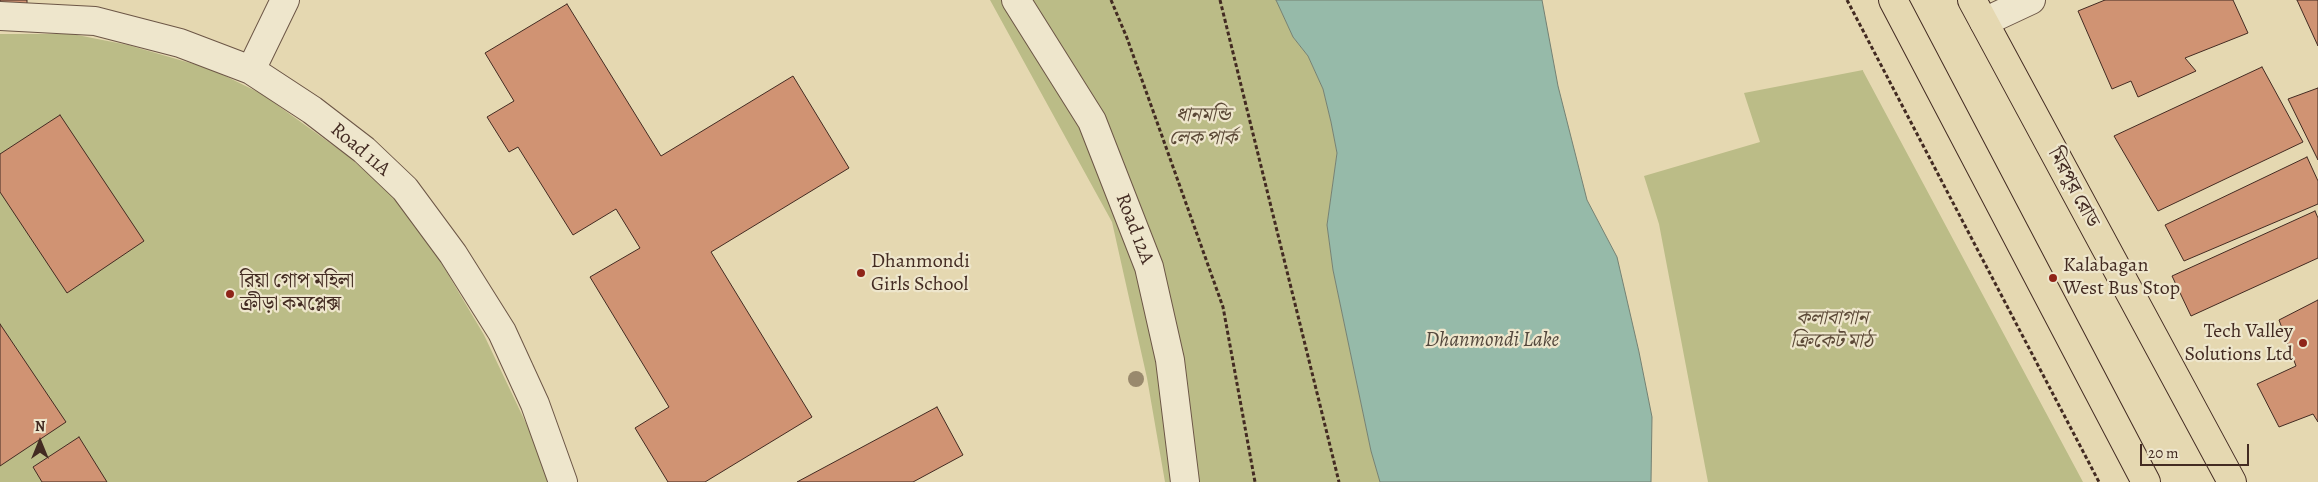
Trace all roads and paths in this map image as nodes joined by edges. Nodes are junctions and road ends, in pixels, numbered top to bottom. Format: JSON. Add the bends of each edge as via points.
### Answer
{"nodes":[{"id":1,"x":285,"y":0,"type":"edge"},
{"id":2,"x":1016,"y":0,"type":"edge"},
{"id":3,"x":1111,"y":0,"type":"edge"},
{"id":4,"x":1220,"y":0,"type":"edge"},
{"id":5,"x":1847,"y":0,"type":"edge"},
{"id":6,"x":1893,"y":0,"type":"edge"},
{"id":7,"x":2031,"y":0,"type":"edge"},
{"id":8,"x":1978,"y":11,"type":"edge"},
{"id":9,"x":0,"y":16,"type":"edge"},
{"id":10,"x":251,"y":70,"type":"junction"},
{"id":11,"x":563,"y":482,"type":"edge"},
{"id":12,"x":1185,"y":482,"type":"edge"},
{"id":13,"x":1255,"y":482,"type":"edge"},
{"id":14,"x":1338,"y":482,"type":"edge"},
{"id":15,"x":2098,"y":482,"type":"edge"},
{"id":16,"x":2146,"y":482,"type":"edge"},
{"id":17,"x":2232,"y":482,"type":"edge"}],
"edges":[{"from":1,"to":10,"type":"street"},
{"from":2,"to":12,"type":"street","name":"Road 12A","via":[[1092,121],[1149,267],[1170,360]]},
{"from":3,"to":13,"type":"path","via":[[1223,307]]},
{"from":4,"to":14,"type":"path"},
{"from":5,"to":15,"type":"path"},
{"from":6,"to":16,"type":"highway"},
{"from":7,"to":8,"type":"street"},
{"from":8,"to":17,"type":"highway","name":"মিরপুর রোড"},
{"from":9,"to":10,"type":"street","name":"Road 11A","via":[[94,21],[180,43]]},
{"from":10,"to":11,"type":"street","name":"Road 11A","via":[[364,150],[405,189],[453,254],[502,332],[534,404]]}]}
